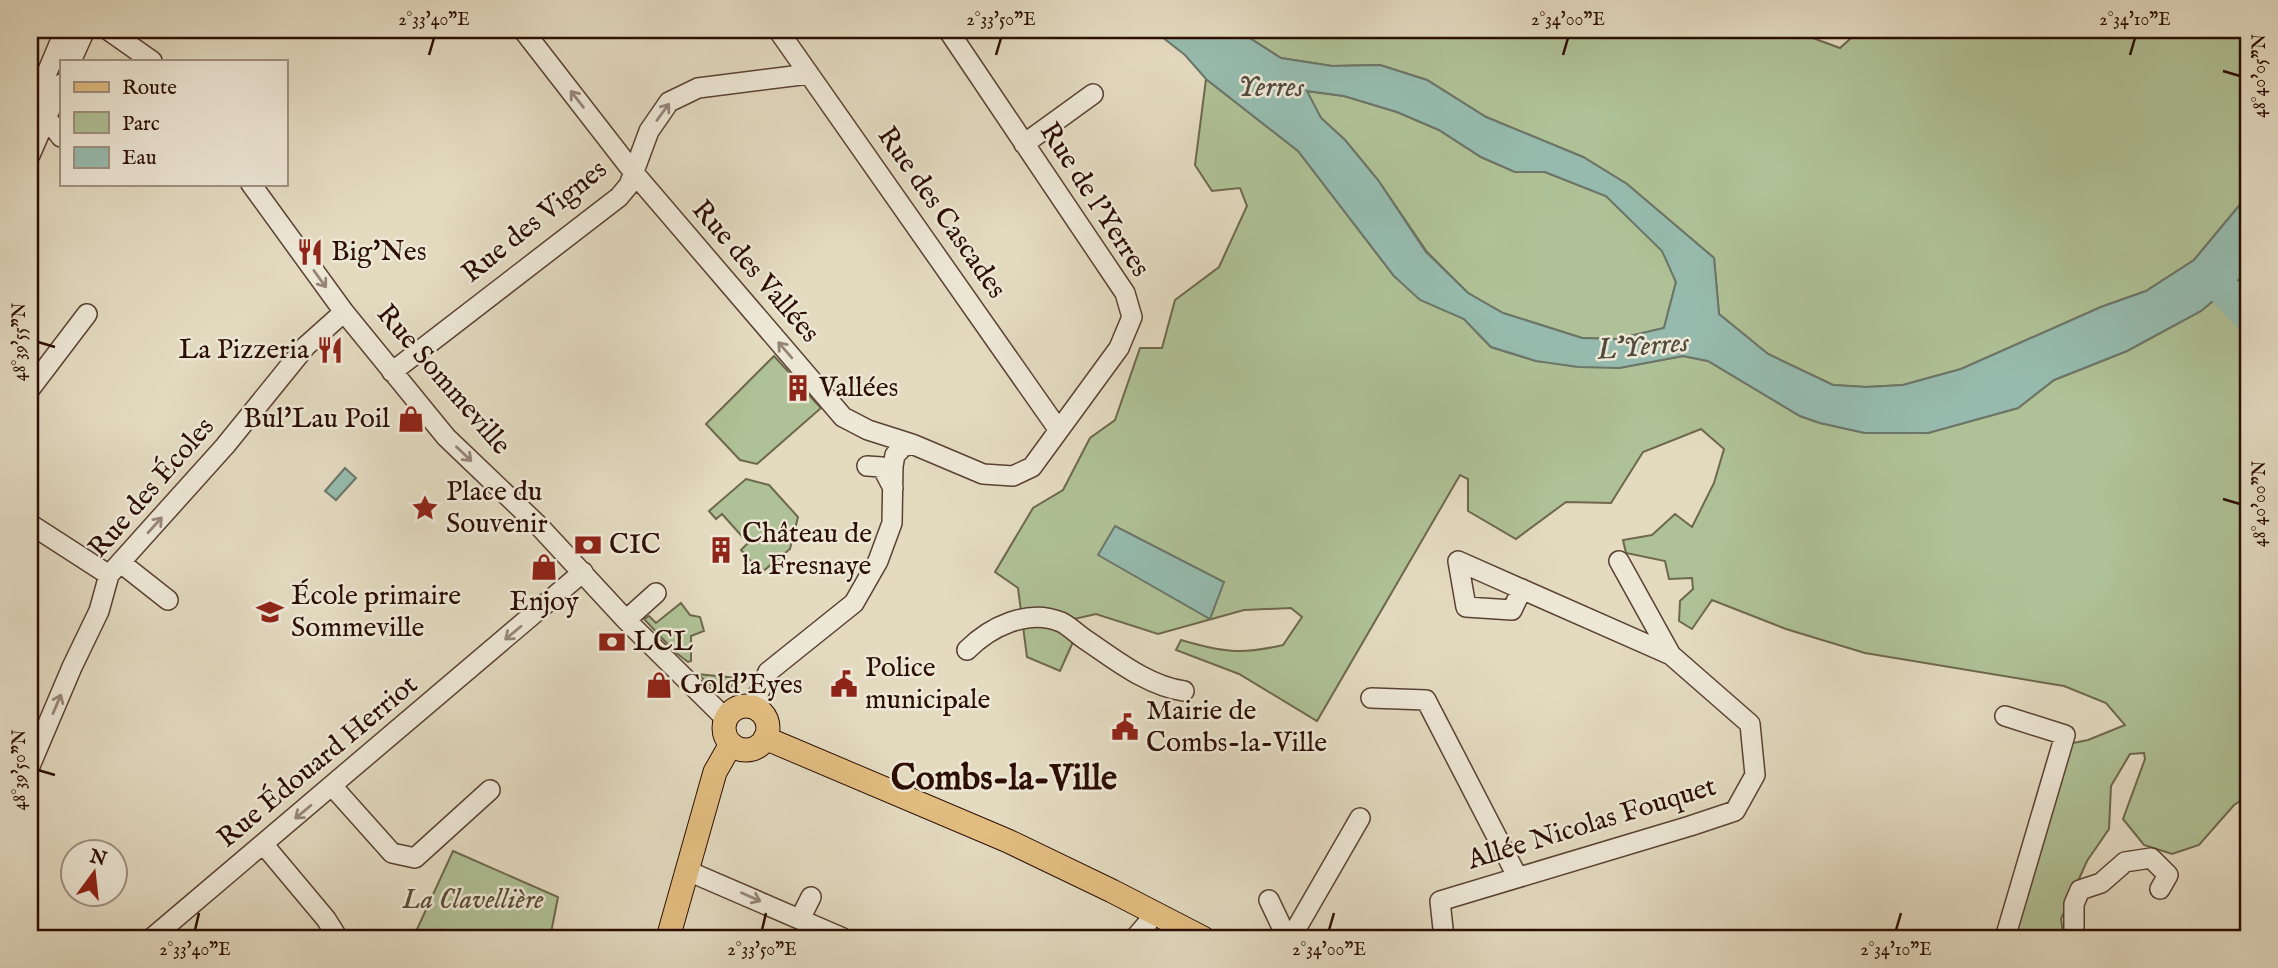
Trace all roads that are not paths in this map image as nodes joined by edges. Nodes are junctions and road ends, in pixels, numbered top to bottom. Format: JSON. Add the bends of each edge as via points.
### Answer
{"nodes":[{"id":1,"x":65,"y":30,"type":"edge"},
{"id":2,"x":85,"y":30,"type":"edge"},
{"id":3,"x":108,"y":30,"type":"edge"},
{"id":4,"x":523,"y":30,"type":"edge"},
{"id":5,"x":778,"y":30,"type":"edge"},
{"id":6,"x":948,"y":30,"type":"edge"},
{"id":7,"x":71,"y":60,"type":"edge"},
{"id":8,"x":151,"y":60,"type":"edge"},
{"id":9,"x":809,"y":74,"type":"junction"},
{"id":10,"x":60,"y":86,"type":"edge"},
{"id":11,"x":1093,"y":94,"type":"dead end"},
{"id":12,"x":47,"y":115,"type":"edge"},
{"id":13,"x":60,"y":134,"type":"edge"},
{"id":14,"x":1024,"y":144,"type":"junction"},
{"id":15,"x":30,"y":155,"type":"edge"},
{"id":16,"x":634,"y":173,"type":"junction"},
{"id":17,"x":252,"y":186,"type":"edge"},
{"id":18,"x":344,"y":312,"type":"junction"},
{"id":19,"x":87,"y":314,"type":"dead end"},
{"id":20,"x":392,"y":372,"type":"junction"},
{"id":21,"x":30,"y":389,"type":"edge"},
{"id":22,"x":1058,"y":429,"type":"junction"},
{"id":23,"x":868,"y":430,"type":"joint"},
{"id":24,"x":912,"y":444,"type":"junction"},
{"id":25,"x":867,"y":466,"type":"dead end"},
{"id":26,"x":893,"y":488,"type":"junction"},
{"id":27,"x":30,"y":524,"type":"edge"},
{"id":28,"x":1619,"y":561,"type":"dead end"},
{"id":29,"x":115,"y":569,"type":"junction"},
{"id":30,"x":583,"y":572,"type":"junction"},
{"id":31,"x":1522,"y":589,"type":"dead end"},
{"id":32,"x":656,"y":593,"type":"dead end"},
{"id":33,"x":168,"y":600,"type":"dead end"},
{"id":34,"x":626,"y":620,"type":"junction"},
{"id":35,"x":967,"y":650,"type":"dead end"},
{"id":36,"x":1671,"y":655,"type":"junction"},
{"id":37,"x":1184,"y":691,"type":"dead end"},
{"id":38,"x":1371,"y":698,"type":"dead end"},
{"id":39,"x":752,"y":708,"type":"junction"},
{"id":40,"x":2005,"y":716,"type":"dead end"},
{"id":41,"x":726,"y":719,"type":"junction"},
{"id":42,"x":765,"y":738,"type":"junction"},
{"id":43,"x":731,"y":744,"type":"junction"},
{"id":44,"x":30,"y":766,"type":"edge"},
{"id":45,"x":333,"y":787,"type":"junction"},
{"id":46,"x":489,"y":790,"type":"dead end"},
{"id":47,"x":1360,"y":818,"type":"dead end"},
{"id":48,"x":264,"y":845,"type":"junction"},
{"id":49,"x":688,"y":871,"type":"junction"},
{"id":50,"x":1517,"y":876,"type":"junction"},
{"id":51,"x":2160,"y":889,"type":"dead end"},
{"id":52,"x":811,"y":897,"type":"dead end"},
{"id":53,"x":1269,"y":901,"type":"dead end"},
{"id":54,"x":1153,"y":912,"type":"junction"},
{"id":55,"x":800,"y":919,"type":"junction"},
{"id":56,"x":152,"y":938,"type":"edge"},
{"id":57,"x":338,"y":938,"type":"edge"},
{"id":58,"x":668,"y":938,"type":"edge"},
{"id":59,"x":843,"y":938,"type":"edge"},
{"id":60,"x":1135,"y":938,"type":"edge"},
{"id":61,"x":1203,"y":938,"type":"edge"},
{"id":62,"x":1287,"y":938,"type":"edge"},
{"id":63,"x":1444,"y":938,"type":"edge"},
{"id":64,"x":2005,"y":938,"type":"edge"},
{"id":65,"x":2074,"y":938,"type":"edge"}],
"edges":[{"from":1,"to":12,"type":"street"},
{"from":2,"to":7,"type":"street"},
{"from":3,"to":8,"type":"street"},
{"from":16,"to":4,"type":"street","name":"Rue des Vignes","one_way":true},
{"from":5,"to":9,"type":"street","name":"Rue des Cascades"},
{"from":6,"to":14,"type":"street","name":"Rue de l'Yerres"},
{"from":16,"to":9,"type":"street","one_way":true,"via":[[649,131],[669,102],[698,88]]},
{"from":9,"to":22,"type":"street","name":"Rue des Cascades"},
{"from":10,"to":12,"type":"street"},
{"from":11,"to":14,"type":"street"},
{"from":12,"to":13,"type":"street"},
{"from":12,"to":15,"type":"street"},
{"from":14,"to":22,"type":"street","name":"Rue de l'Yerres","via":[[1125,293],[1132,317],[1119,348]]},
{"from":16,"to":20,"type":"street","name":"Rue des Vignes","via":[[619,197]]},
{"from":23,"to":16,"type":"street","name":"Rue des Vallées","one_way":true,"via":[[843,417]]},
{"from":17,"to":18,"type":"street","name":"Rue Sommeville","one_way":true},
{"from":18,"to":20,"type":"street","name":"Rue Sommeville"},
{"from":29,"to":18,"type":"street","name":"Rue des Écoles","one_way":true,"via":[[225,446],[306,346]]},
{"from":19,"to":21,"type":"street"},
{"from":20,"to":30,"type":"street","name":"Rue Sommeville","one_way":true,"via":[[446,437]]},
{"from":22,"to":24,"type":"street","name":"Rue de l'Yerres","via":[[1032,467],[1013,476],[984,474]]},
{"from":23,"to":24,"type":"street","name":"Rue de l'Yerres"},
{"from":24,"to":26,"type":"street","via":[[895,455]]},
{"from":25,"to":26,"type":"street","via":[[882,467]]},
{"from":26,"to":39,"type":"street","via":[[892,523],[878,561],[854,603],[768,672]]},
{"from":27,"to":29,"type":"street"},
{"from":28,"to":36,"type":"street"},
{"from":29,"to":33,"type":"street"},
{"from":44,"to":29,"type":"street","name":"Rue des Écoles","one_way":true},
{"from":30,"to":34,"type":"street","name":"Rue Sommeville"},
{"from":30,"to":45,"type":"street","name":"Rue Édouard Herriot","one_way":true},
{"from":31,"to":36,"type":"street","name":"Allée Nicolas Fouquet"},
{"from":32,"to":34,"type":"street"},
{"from":34,"to":41,"type":"street","name":"Rue Sommeville"},
{"from":35,"to":37,"type":"street","via":[[999,626],[1042,618],[1062,622],[1165,688]]},
{"from":36,"to":50,"type":"street","name":"Allée Nicolas Fouquet","via":[[1750,724],[1755,775],[1735,811]]},
{"from":38,"to":50,"type":"street","via":[[1426,700]]},
{"from":39,"to":41,"type":"main road","via":[[740,707]]},
{"from":39,"to":42,"type":"main road","via":[[767,723]]},
{"from":40,"to":64,"type":"street","via":[[2065,735]]},
{"from":41,"to":43,"type":"main road","via":[[724,733]]},
{"from":42,"to":43,"type":"main road","via":[[750,750]]},
{"from":42,"to":54,"type":"main road","via":[[1008,842]]},
{"from":43,"to":49,"type":"main road","via":[[715,772]]},
{"from":45,"to":46,"type":"street","via":[[392,853],[415,858]]},
{"from":45,"to":48,"type":"street","name":"Rue Édouard Herriot","one_way":true},
{"from":47,"to":62,"type":"street"},
{"from":48,"to":56,"type":"street","name":"Rue Édouard Herriot"},
{"from":48,"to":57,"type":"street"},
{"from":49,"to":55,"type":"street","one_way":true},
{"from":49,"to":58,"type":"main road"},
{"from":50,"to":63,"type":"street","name":"Allée Nicolas Fouquet","via":[[1440,901]]},
{"from":51,"to":65,"type":"street","via":[[2168,874],[2151,858],[2126,862],[2101,883],[2080,890],[2074,904]]},
{"from":52,"to":55,"type":"street"},
{"from":53,"to":62,"type":"street"},
{"from":54,"to":60,"type":"street"},
{"from":54,"to":61,"type":"main road"},
{"from":55,"to":59,"type":"street"}]}
